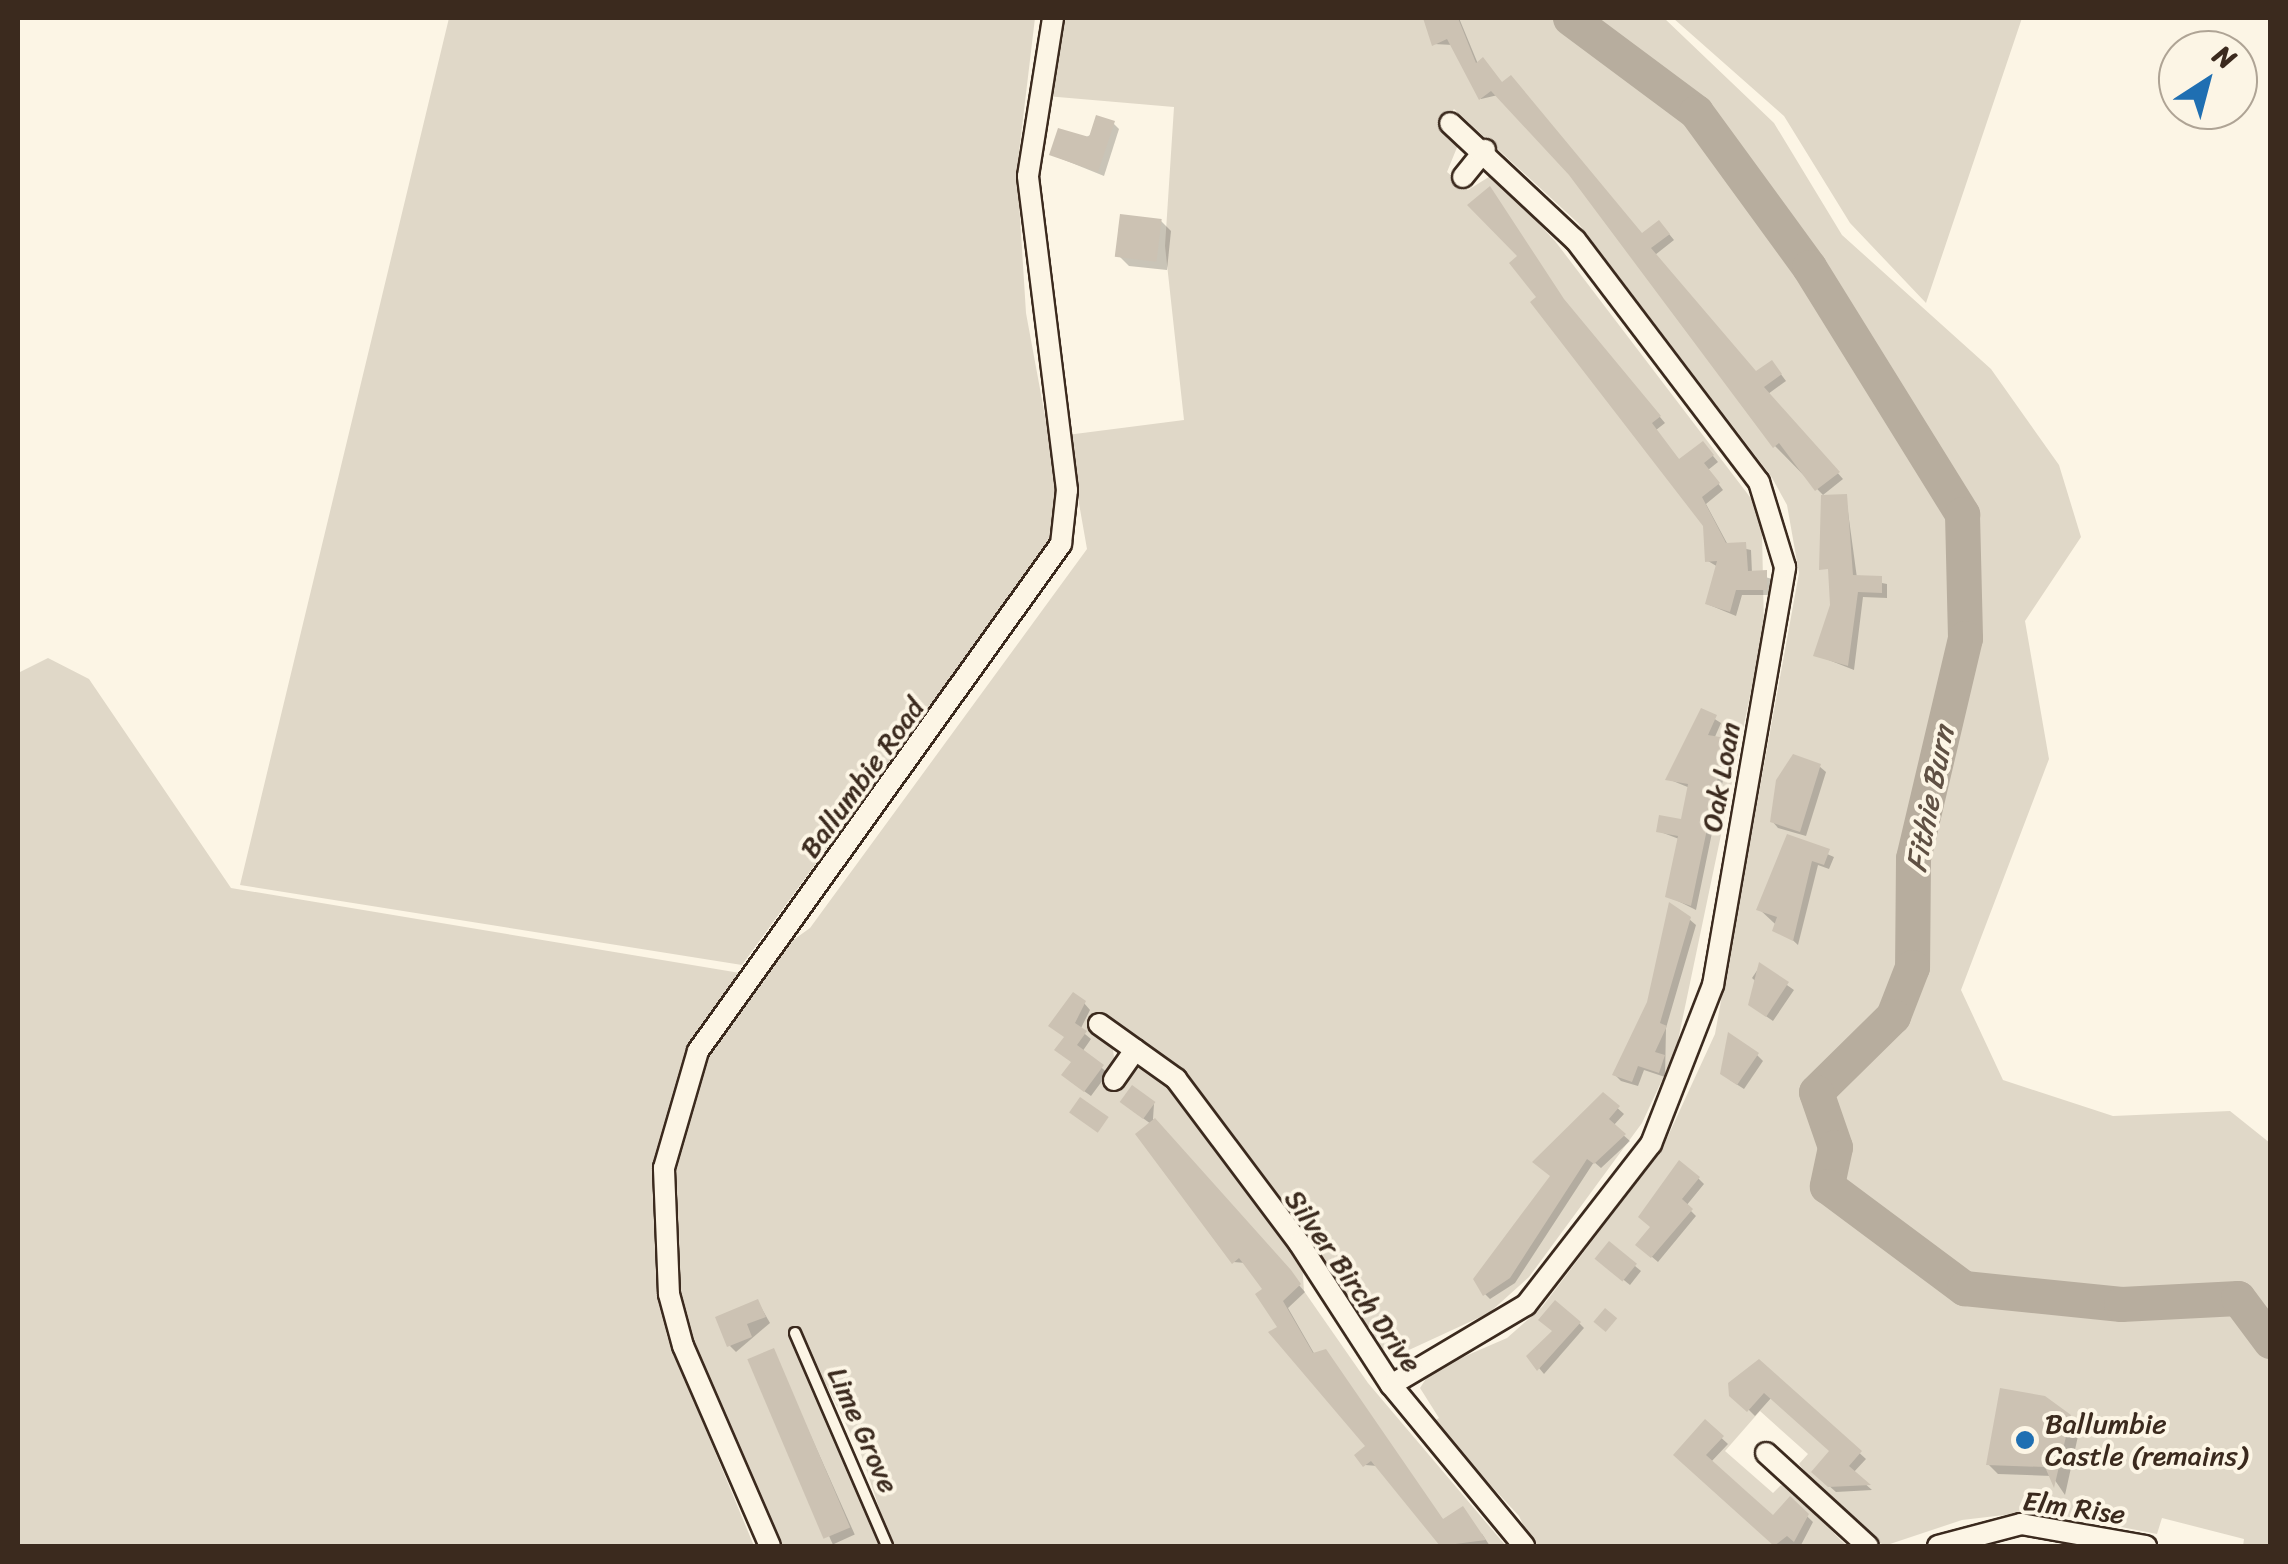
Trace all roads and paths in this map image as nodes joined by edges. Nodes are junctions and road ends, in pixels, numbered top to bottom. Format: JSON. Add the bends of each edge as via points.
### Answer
{"nodes":[{"id":1,"x":1053,"y":18,"type":"edge"},
{"id":2,"x":1450,"y":123,"type":"dead end"},
{"id":3,"x":1485,"y":150,"type":"junction"},
{"id":4,"x":1464,"y":177,"type":"dead end"},
{"id":5,"x":1100,"y":1024,"type":"dead end"},
{"id":6,"x":1136,"y":1050,"type":"junction"},
{"id":7,"x":1114,"y":1080,"type":"dead end"},
{"id":8,"x":795,"y":1334,"type":"dead end"},
{"id":9,"x":1391,"y":1385,"type":"junction"},
{"id":10,"x":1766,"y":1452,"type":"dead end"},
{"id":11,"x":770,"y":1546,"type":"edge"},
{"id":12,"x":887,"y":1546,"type":"edge"},
{"id":13,"x":1524,"y":1546,"type":"edge"},
{"id":14,"x":1868,"y":1546,"type":"edge"},
{"id":15,"x":1938,"y":1546,"type":"edge"},
{"id":16,"x":2146,"y":1546,"type":"edge"}],
"edges":[{"from":1,"to":11,"type":"street","name":"Ballumbie Road","via":[[1028,176],[1067,490],[1061,544],[698,1050],[664,1168],[669,1294],[682,1346]]},
{"from":2,"to":3,"type":"street","name":"Oak Loan"},
{"from":3,"to":4,"type":"street"},
{"from":3,"to":9,"type":"street","name":"Oak Loan","via":[[1574,240],[1759,482],[1782,537],[1781,631],[1737,810],[1734,877],[1708,1004],[1651,1144],[1526,1305]]},
{"from":5,"to":6,"type":"street","name":"Silver Birch Drive"},
{"from":6,"to":7,"type":"street"},
{"from":6,"to":9,"type":"street","name":"Silver Birch Drive","via":[[1176,1080],[1299,1242]]},
{"from":8,"to":12,"type":"lane","name":"Lime Grove"},
{"from":9,"to":13,"type":"street","name":"Silver Birch Drive"},
{"from":10,"to":14,"type":"street"},
{"from":15,"to":16,"type":"street","name":"Elm Rise","via":[[2021,1524]]}]}
